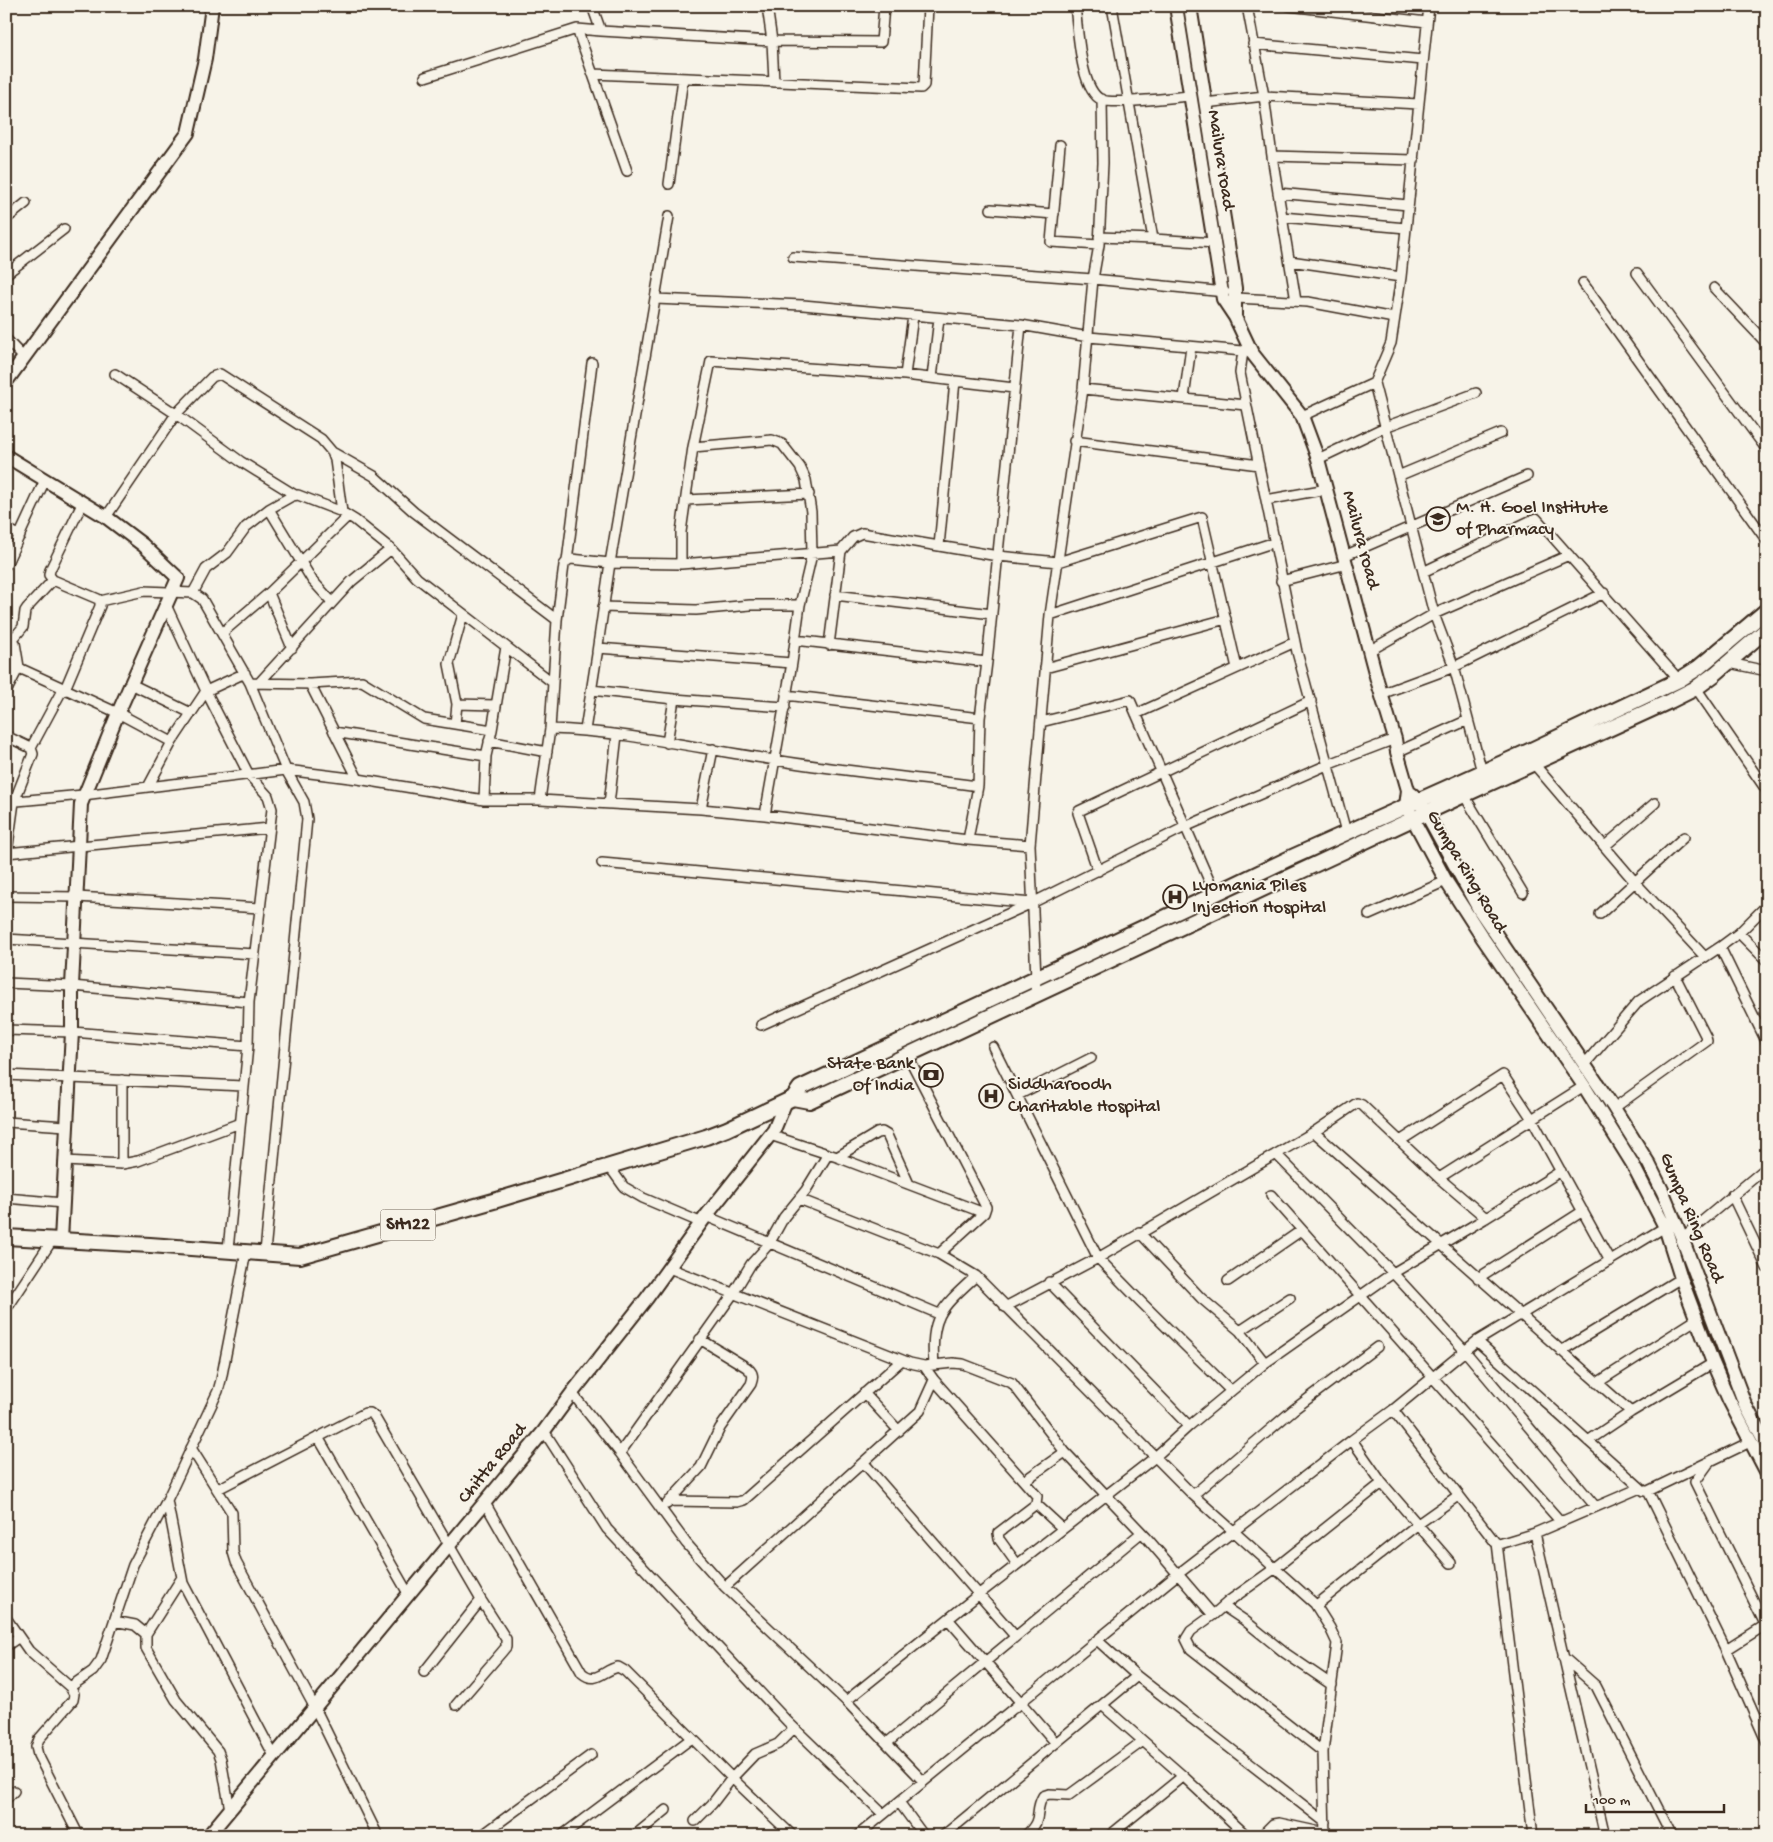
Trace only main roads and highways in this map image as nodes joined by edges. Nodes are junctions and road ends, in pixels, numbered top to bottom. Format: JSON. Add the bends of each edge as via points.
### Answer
{"nodes":[{"id":1,"x":1767,"y":610,"type":"edge"},
{"id":2,"x":1767,"y":629,"type":"edge"},
{"id":3,"x":790,"y":1100,"type":"junction"},
{"id":4,"x":6,"y":1237,"type":"edge"}],
"edges":[{"from":1,"to":3,"type":"main road","number":"SH122","via":[[1679,680],[800,1088]]},
{"from":2,"to":3,"type":"main road","via":[[1696,688],[809,1101]]},
{"from":3,"to":4,"type":"main road","number":"SH122","via":[[727,1129],[300,1256]]}]}
